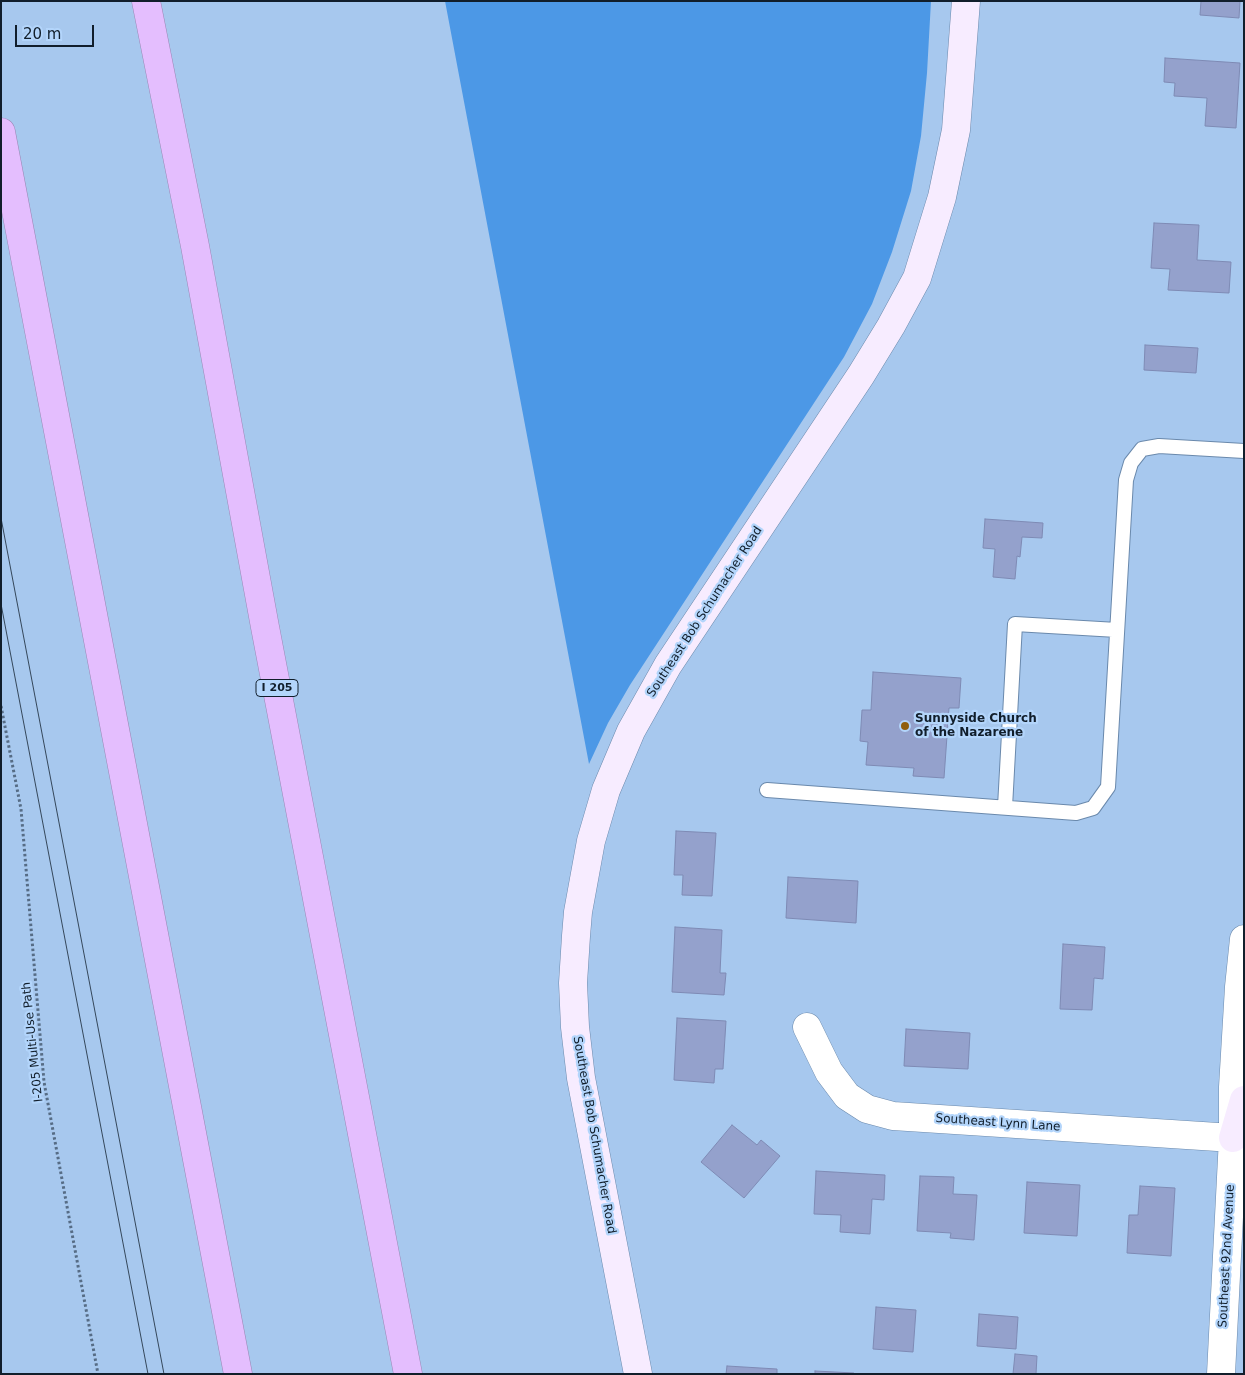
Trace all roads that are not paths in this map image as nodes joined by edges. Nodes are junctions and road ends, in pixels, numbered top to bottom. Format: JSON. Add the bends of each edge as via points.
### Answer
{"nodes":[{"id":1,"x":146,"y":1,"type":"edge"},
{"id":2,"x":966,"y":1,"type":"edge"},
{"id":3,"x":1,"y":132,"type":"edge"},
{"id":4,"x":1244,"y":451,"type":"edge"},
{"id":5,"x":1117,"y":630,"type":"junction"},
{"id":6,"x":766,"y":790,"type":"dead end"},
{"id":7,"x":1005,"y":807,"type":"junction"},
{"id":8,"x":1244,"y":939,"type":"edge"},
{"id":9,"x":808,"y":1027,"type":"dead end"},
{"id":10,"x":1244,"y":1100,"type":"edge"},
{"id":11,"x":1233,"y":1138,"type":"junction"},
{"id":12,"x":238,"y":1374,"type":"edge"},
{"id":13,"x":408,"y":1374,"type":"edge"},
{"id":14,"x":638,"y":1374,"type":"edge"},
{"id":15,"x":1220,"y":1374,"type":"edge"}],
"edges":[{"from":1,"to":13,"type":"highway","number":"I 205"},
{"from":2,"to":14,"type":"main road","name":"Southeast Bob Schumacher Road","via":[[956,130],[942,197],[917,278],[861,375],[668,665],[631,731],[606,790],[591,841],[578,912],[573,983],[575,1027],[581,1078]]},
{"from":3,"to":12,"type":"highway"},
{"from":4,"to":5,"type":"lane","via":[[1159,446],[1142,449],[1131,463],[1126,480]]},
{"from":5,"to":7,"type":"lane","via":[[1108,787],[1093,808],[1076,813]]},
{"from":5,"to":7,"type":"lane","via":[[1015,624]]},
{"from":6,"to":7,"type":"lane"},
{"from":8,"to":11,"type":"street","name":"Southeast 92nd Avenue","via":[[1233,1087]]},
{"from":9,"to":11,"type":"street","name":"Southeast Lynn Lane","via":[[829,1072],[847,1096],[867,1109],[893,1116]]},
{"from":10,"to":11,"type":"main road","name":"Southeast 92nd Avenue"},
{"from":11,"to":15,"type":"street","name":"Southeast 92nd Avenue"}]}
